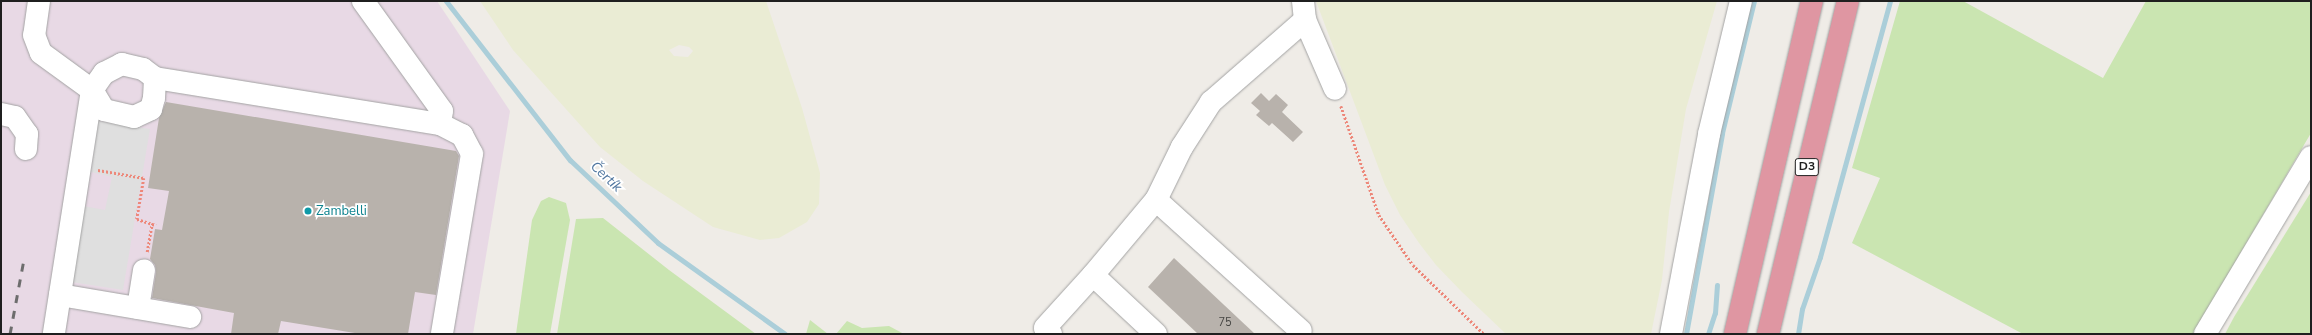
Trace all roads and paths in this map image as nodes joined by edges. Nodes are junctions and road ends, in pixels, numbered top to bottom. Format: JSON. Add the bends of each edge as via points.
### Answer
{"nodes":[{"id":1,"x":39,"y":1,"type":"edge"},
{"id":2,"x":362,"y":1,"type":"edge"},
{"id":3,"x":1741,"y":1,"type":"edge"},
{"id":4,"x":1812,"y":1,"type":"edge"},
{"id":5,"x":1848,"y":1,"type":"edge"},
{"id":6,"x":1304,"y":10,"type":"edge"},
{"id":7,"x":155,"y":78,"type":"junction"},
{"id":8,"x":1335,"y":89,"type":"joint"},
{"id":9,"x":92,"y":90,"type":"junction"},
{"id":10,"x":1,"y":114,"type":"edge"},
{"id":11,"x":440,"y":124,"type":"junction"},
{"id":12,"x":26,"y":149,"type":"dead end"},
{"id":13,"x":2311,"y":157,"type":"edge"},
{"id":14,"x":80,"y":166,"type":"junction"},
{"id":15,"x":1156,"y":200,"type":"junction"},
{"id":16,"x":144,"y":270,"type":"joint"},
{"id":17,"x":1093,"y":275,"type":"junction"},
{"id":18,"x":60,"y":295,"type":"junction"},
{"id":19,"x":138,"y":308,"type":"junction"},
{"id":20,"x":190,"y":317,"type":"dead end"},
{"id":21,"x":1301,"y":331,"type":"dead end"},
{"id":22,"x":54,"y":334,"type":"edge"},
{"id":23,"x":442,"y":334,"type":"edge"},
{"id":24,"x":1051,"y":334,"type":"edge"},
{"id":25,"x":1156,"y":334,"type":"edge"},
{"id":26,"x":1484,"y":334,"type":"edge"},
{"id":27,"x":1670,"y":334,"type":"edge"},
{"id":28,"x":1735,"y":334,"type":"edge"},
{"id":29,"x":1768,"y":334,"type":"edge"},
{"id":30,"x":2205,"y":334,"type":"edge"}],
"edges":[{"from":1,"to":9,"type":"street","via":[[34,36],[41,53]]},
{"from":2,"to":11,"type":"street","via":[[442,111]]},
{"from":3,"to":27,"type":"street","via":[[1709,134]]},
{"from":4,"to":28,"type":"highway","number":"D3"},
{"from":5,"to":29,"type":"highway","number":"D3"},
{"from":6,"to":8,"type":"street"},
{"from":6,"to":15,"type":"street","via":[[1211,102],[1192,130]]},
{"from":7,"to":9,"type":"street","via":[[143,69],[122,64],[104,73]]},
{"from":7,"to":9,"type":"street","via":[[151,109],[134,117],[104,110]]},
{"from":7,"to":11,"type":"street"},
{"from":8,"to":26,"type":"path","via":[[1379,214],[1413,265]]},
{"from":9,"to":14,"type":"street"},
{"from":10,"to":12,"type":"street","via":[[15,117],[27,134]]},
{"from":11,"to":23,"type":"street","via":[[462,135],[472,154]]},
{"from":13,"to":30,"type":"street"},
{"from":14,"to":16,"type":"path","via":[[144,178],[137,219],[154,224]]},
{"from":14,"to":18,"type":"street"},
{"from":15,"to":17,"type":"street"},
{"from":15,"to":21,"type":"street"},
{"from":16,"to":19,"type":"street"},
{"from":17,"to":24,"type":"street","via":[[1045,328]]},
{"from":17,"to":25,"type":"street"},
{"from":18,"to":19,"type":"street"},
{"from":18,"to":22,"type":"street"},
{"from":19,"to":20,"type":"street"}]}
